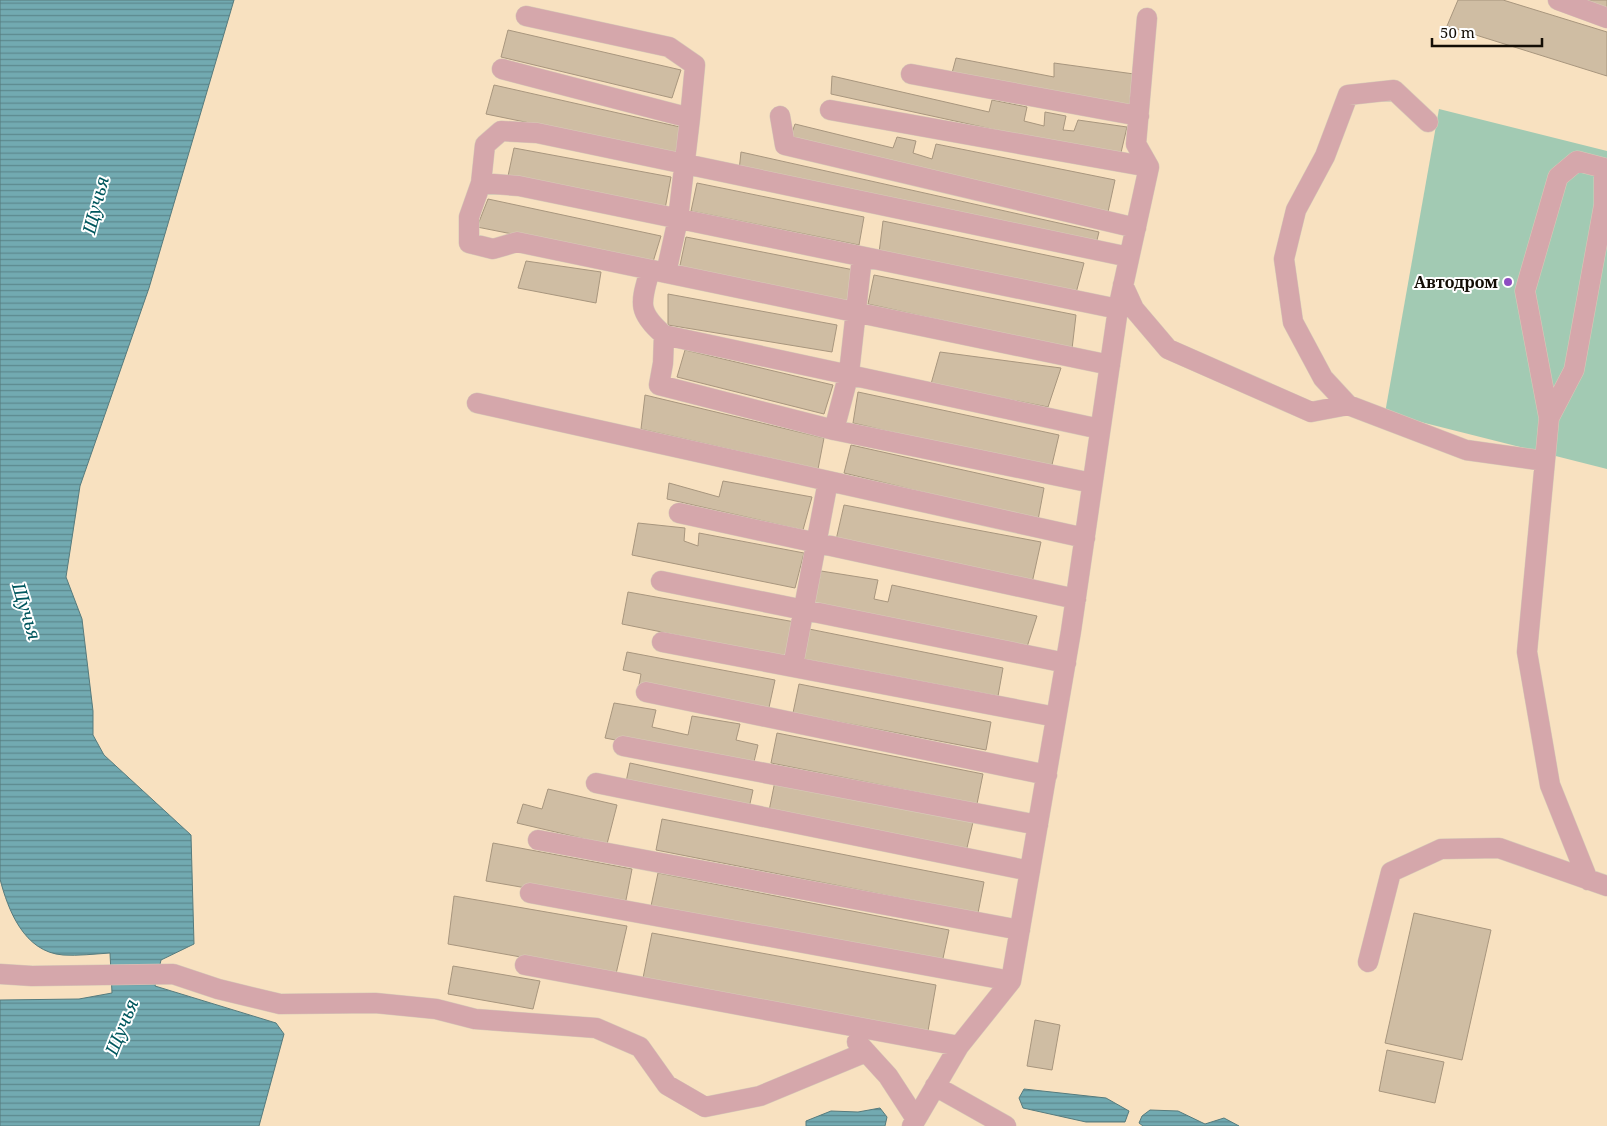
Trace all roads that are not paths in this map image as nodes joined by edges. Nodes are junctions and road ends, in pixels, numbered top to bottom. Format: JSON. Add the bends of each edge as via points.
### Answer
{"nodes":[{"id":1,"x":1558,"y":0,"type":"edge"},
{"id":2,"x":526,"y":16,"type":"dead end"},
{"id":3,"x":1147,"y":18,"type":"dead end"},
{"id":4,"x":1607,"y":18,"type":"edge"},
{"id":5,"x":502,"y":69,"type":"dead end"},
{"id":6,"x":912,"y":74,"type":"dead end"},
{"id":7,"x":830,"y":110,"type":"dead end"},
{"id":8,"x":780,"y":116,"type":"dead end"},
{"id":9,"x":1139,"y":116,"type":"junction"},
{"id":10,"x":690,"y":118,"type":"junction"},
{"id":11,"x":1428,"y":122,"type":"dead end"},
{"id":12,"x":684,"y":164,"type":"junction"},
{"id":13,"x":1149,"y":167,"type":"junction"},
{"id":14,"x":481,"y":183,"type":"junction"},
{"id":15,"x":678,"y":219,"type":"junction"},
{"id":16,"x":1136,"y":228,"type":"junction"},
{"id":17,"x":862,"y":257,"type":"junction"},
{"id":18,"x":1129,"y":257,"type":"junction"},
{"id":19,"x":658,"y":272,"type":"junction"},
{"id":20,"x":1123,"y":285,"type":"junction"},
{"id":21,"x":1118,"y":309,"type":"junction"},
{"id":22,"x":856,"y":313,"type":"junction"},
{"id":23,"x":664,"y":334,"type":"junction"},
{"id":24,"x":1110,"y":365,"type":"junction"},
{"id":25,"x":848,"y":373,"type":"junction"},
{"id":26,"x":477,"y":404,"type":"dead end"},
{"id":27,"x":1348,"y":405,"type":"junction"},
{"id":28,"x":1549,"y":418,"type":"junction"},
{"id":29,"x":1100,"y":429,"type":"junction"},
{"id":30,"x":834,"y":430,"type":"junction"},
{"id":31,"x":1545,"y":461,"type":"junction"},
{"id":32,"x":828,"y":481,"type":"junction"},
{"id":33,"x":1092,"y":483,"type":"junction"},
{"id":34,"x":679,"y":513,"type":"dead end"},
{"id":35,"x":1084,"y":538,"type":"junction"},
{"id":36,"x":817,"y":543,"type":"junction"},
{"id":37,"x":661,"y":581,"type":"dead end"},
{"id":38,"x":1076,"y":599,"type":"junction"},
{"id":39,"x":803,"y":610,"type":"junction"},
{"id":40,"x":662,"y":642,"type":"dead end"},
{"id":41,"x":1066,"y":664,"type":"junction"},
{"id":42,"x":793,"y":666,"type":"junction"},
{"id":43,"x":646,"y":692,"type":"dead end"},
{"id":44,"x":1056,"y":717,"type":"junction"},
{"id":45,"x":623,"y":746,"type":"dead end"},
{"id":46,"x":1046,"y":775,"type":"junction"},
{"id":47,"x":596,"y":783,"type":"dead end"},
{"id":48,"x":1038,"y":824,"type":"junction"},
{"id":49,"x":538,"y":840,"type":"dead end"},
{"id":50,"x":1030,"y":871,"type":"junction"},
{"id":51,"x":1588,"y":880,"type":"junction"},
{"id":52,"x":1607,"y":886,"type":"edge"},
{"id":53,"x":530,"y":893,"type":"dead end"},
{"id":54,"x":1020,"y":930,"type":"junction"},
{"id":55,"x":1368,"y":962,"type":"dead end"},
{"id":56,"x":525,"y":965,"type":"dead end"},
{"id":57,"x":0,"y":974,"type":"edge"},
{"id":58,"x":1011,"y":981,"type":"junction"},
{"id":59,"x":842,"y":1024,"type":"junction"},
{"id":60,"x":959,"y":1046,"type":"junction"},
{"id":61,"x":866,"y":1052,"type":"junction"},
{"id":62,"x":936,"y":1086,"type":"junction"},
{"id":63,"x":914,"y":1123,"type":"edge"},
{"id":64,"x":1006,"y":1126,"type":"edge"}],
"edges":[{"from":1,"to":4,"type":"lane"},
{"from":2,"to":10,"type":"lane","via":[[669,47],[695,65]]},
{"from":3,"to":9,"type":"lane"},
{"from":5,"to":10,"type":"lane"},
{"from":6,"to":9,"type":"lane"},
{"from":7,"to":13,"type":"lane"},
{"from":8,"to":16,"type":"lane","via":[[785,145]]},
{"from":9,"to":13,"type":"lane","via":[[1136,144]]},
{"from":10,"to":12,"type":"lane"},
{"from":11,"to":27,"type":"lane","via":[[1394,90],[1348,95],[1325,156],[1296,210],[1284,259],[1293,322],[1324,378]]},
{"from":12,"to":14,"type":"lane","via":[[537,133],[502,131],[485,145]]},
{"from":12,"to":15,"type":"lane"},
{"from":12,"to":18,"type":"lane"},
{"from":13,"to":16,"type":"lane"},
{"from":14,"to":15,"type":"lane","via":[[519,186]]},
{"from":14,"to":19,"type":"lane","via":[[468,217],[469,243],[493,249],[517,242]]},
{"from":15,"to":17,"type":"lane"},
{"from":15,"to":19,"type":"lane"},
{"from":16,"to":18,"type":"lane"},
{"from":17,"to":21,"type":"lane"},
{"from":17,"to":22,"type":"lane"},
{"from":18,"to":20,"type":"lane"},
{"from":19,"to":22,"type":"lane"},
{"from":19,"to":23,"type":"lane","via":[[642,299],[648,321]]},
{"from":20,"to":21,"type":"lane"},
{"from":20,"to":27,"type":"lane","via":[[1134,309],[1168,349],[1311,412]]},
{"from":21,"to":24,"type":"lane"},
{"from":22,"to":24,"type":"lane"},
{"from":22,"to":25,"type":"lane"},
{"from":23,"to":25,"type":"lane"},
{"from":23,"to":30,"type":"lane","via":[[659,385]]},
{"from":24,"to":29,"type":"lane"},
{"from":25,"to":29,"type":"lane"},
{"from":25,"to":30,"type":"lane"},
{"from":26,"to":32,"type":"lane"},
{"from":27,"to":31,"type":"lane","via":[[1466,450]]},
{"from":28,"to":28,"type":"lane","via":[[1574,370],[1604,206],[1604,168],[1577,161],[1558,177],[1524,291]]},
{"from":28,"to":31,"type":"lane"},
{"from":29,"to":33,"type":"lane"},
{"from":30,"to":33,"type":"lane"},
{"from":31,"to":51,"type":"lane","via":[[1527,652],[1550,785]]},
{"from":32,"to":35,"type":"lane"},
{"from":32,"to":36,"type":"lane"},
{"from":33,"to":35,"type":"lane"},
{"from":34,"to":36,"type":"lane"},
{"from":35,"to":38,"type":"lane"},
{"from":36,"to":38,"type":"lane"},
{"from":36,"to":39,"type":"lane"},
{"from":37,"to":39,"type":"lane"},
{"from":38,"to":41,"type":"lane"},
{"from":39,"to":41,"type":"lane"},
{"from":39,"to":42,"type":"lane"},
{"from":40,"to":42,"type":"lane"},
{"from":41,"to":44,"type":"lane"},
{"from":42,"to":44,"type":"lane"},
{"from":43,"to":46,"type":"lane"},
{"from":44,"to":46,"type":"lane"},
{"from":45,"to":48,"type":"lane"},
{"from":46,"to":48,"type":"lane"},
{"from":47,"to":50,"type":"lane"},
{"from":48,"to":50,"type":"lane"},
{"from":49,"to":54,"type":"lane"},
{"from":50,"to":54,"type":"lane"},
{"from":51,"to":52,"type":"lane"},
{"from":51,"to":55,"type":"lane","via":[[1499,848],[1441,849],[1391,872]]},
{"from":53,"to":58,"type":"lane"},
{"from":54,"to":58,"type":"lane"},
{"from":56,"to":59,"type":"lane"},
{"from":57,"to":61,"type":"lane","via":[[173,974],[280,1004],[375,1003],[436,1009],[475,1018],[596,1028],[640,1047],[667,1085],[705,1107],[760,1096]]},
{"from":58,"to":60,"type":"lane"},
{"from":59,"to":60,"type":"lane"},
{"from":59,"to":61,"type":"lane"},
{"from":60,"to":62,"type":"lane"},
{"from":61,"to":63,"type":"lane","via":[[888,1076]]},
{"from":62,"to":63,"type":"lane"},
{"from":62,"to":64,"type":"lane"}]}
